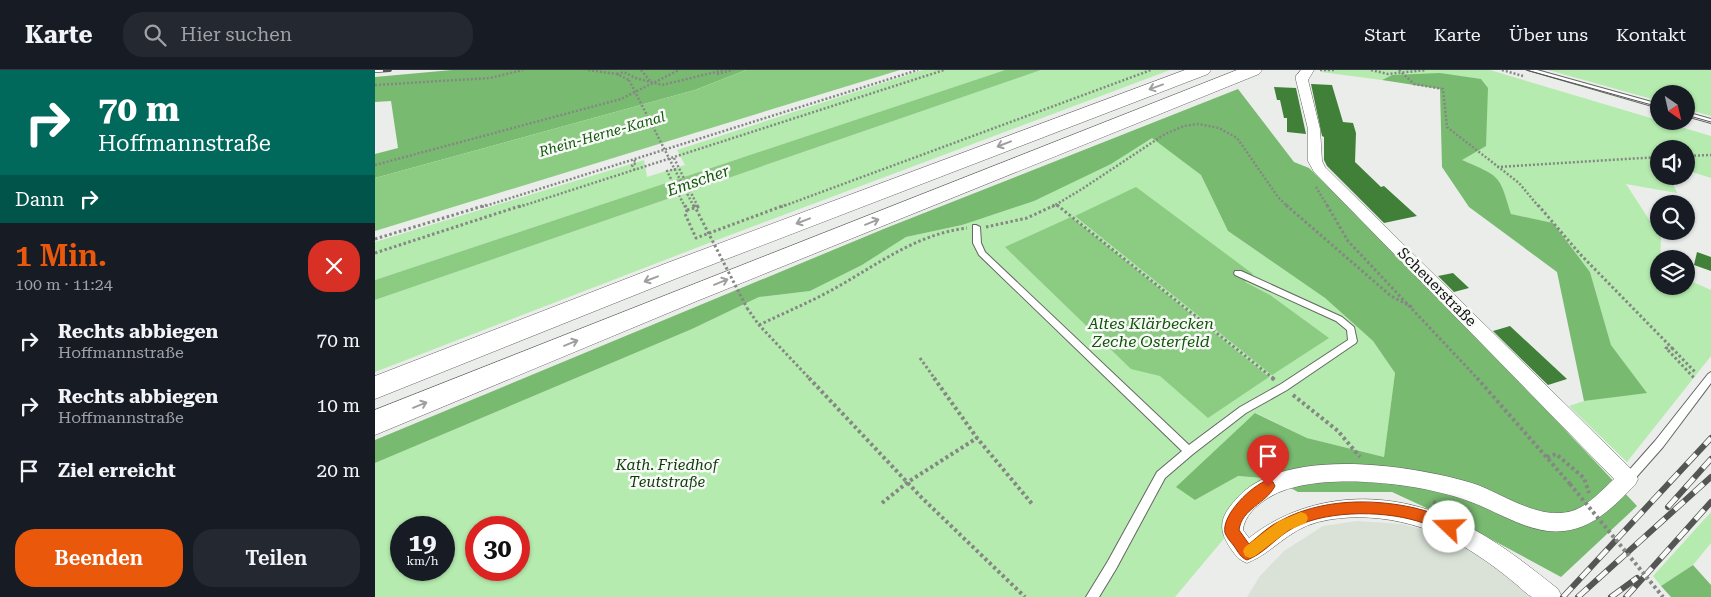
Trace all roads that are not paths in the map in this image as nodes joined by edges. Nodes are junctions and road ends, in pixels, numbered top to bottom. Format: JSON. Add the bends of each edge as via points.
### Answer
{"nodes":[{"id":1,"x":1202,"y":70,"type":"edge"},
{"id":2,"x":1253,"y":70,"type":"edge"},
{"id":3,"x":1308,"y":70,"type":"edge"},
{"id":4,"x":1531,"y":70,"type":"edge"},
{"id":5,"x":1650,"y":103,"type":"edge"},
{"id":6,"x":1695,"y":117,"type":"edge"},
{"id":7,"x":1711,"y":121,"type":"edge"},
{"id":8,"x":975,"y":227,"type":"road end"},
{"id":9,"x":1238,"y":273,"type":"dead end"},
{"id":10,"x":1711,"y":376,"type":"edge"},
{"id":11,"x":375,"y":388,"type":"edge"},
{"id":12,"x":375,"y":423,"type":"edge"},
{"id":13,"x":1189,"y":450,"type":"junction"},
{"id":14,"x":1628,"y":479,"type":"junction"},
{"id":15,"x":1543,"y":591,"type":"edge"},
{"id":16,"x":1092,"y":597,"type":"edge"}],
"edges":[{"from":1,"to":11,"type":"highway","one_way":true,"via":[[676,269]]},
{"from":12,"to":2,"type":"highway","one_way":true},
{"from":3,"to":14,"type":"street","name":"Scheuerstraße","via":[[1302,80],[1314,129],[1315,161],[1319,169]]},
{"from":4,"to":5,"type":"lane"},
{"from":6,"to":7,"type":"lane"},
{"from":8,"to":13,"type":"lane","via":[[982,253]]},
{"from":9,"to":13,"type":"lane","via":[[1339,319],[1351,329],[1353,341],[1243,410]]},
{"from":10,"to":14,"type":"lane"},
{"from":13,"to":16,"type":"lane","via":[[1161,475]]},
{"from":14,"to":15,"type":"street","via":[[1583,517],[1563,522],[1541,520],[1455,488],[1411,478],[1363,473],[1323,475],[1283,480],[1268,486],[1239,511],[1232,526],[1232,532],[1247,553],[1284,525],[1316,512],[1350,508],[1416,514],[1449,527],[1497,554]]}]}
